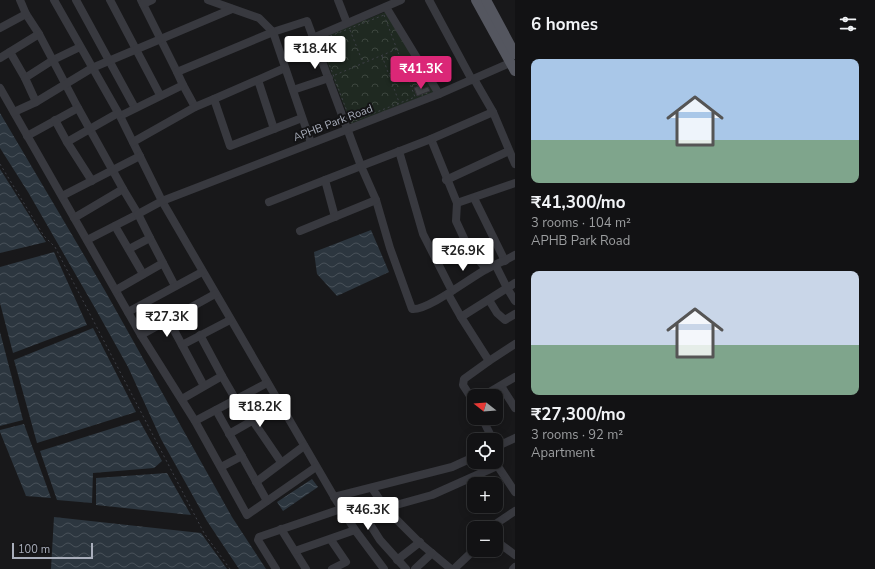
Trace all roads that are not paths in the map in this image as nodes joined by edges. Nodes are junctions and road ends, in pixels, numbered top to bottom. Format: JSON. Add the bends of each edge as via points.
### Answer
{"nodes":[{"id":1,"x":20,"y":0,"type":"edge"},
{"id":2,"x":54,"y":0,"type":"edge"},
{"id":3,"x":76,"y":0,"type":"edge"},
{"id":4,"x":110,"y":0,"type":"edge"},
{"id":5,"x":152,"y":0,"type":"edge"},
{"id":6,"x":208,"y":0,"type":"edge"},
{"id":7,"x":338,"y":0,"type":"edge"},
{"id":8,"x":401,"y":0,"type":"edge"},
{"id":9,"x":429,"y":0,"type":"edge"},
{"id":10,"x":476,"y":0,"type":"edge"},
{"id":11,"x":486,"y":0,"type":"edge"},
{"id":12,"x":142,"y":2,"type":"edge"},
{"id":13,"x":386,"y":7,"type":"junction"},
{"id":14,"x":232,"y":9,"type":"junction"},
{"id":15,"x":26,"y":14,"type":"junction"},
{"id":16,"x":348,"y":26,"type":"junction"},
{"id":17,"x":0,"y":28,"type":"edge"},
{"id":18,"x":273,"y":32,"type":"junction"},
{"id":19,"x":39,"y":34,"type":"junction"},
{"id":20,"x":314,"y":38,"type":"junction"},
{"id":21,"x":160,"y":40,"type":"junction"},
{"id":22,"x":512,"y":42,"type":"edge"},
{"id":23,"x":80,"y":47,"type":"junction"},
{"id":24,"x":137,"y":49,"type":"junction"},
{"id":25,"x":10,"y":52,"type":"junction"},
{"id":26,"x":0,"y":58,"type":"edge"},
{"id":27,"x":53,"y":60,"type":"junction"},
{"id":28,"x":110,"y":61,"type":"junction"},
{"id":29,"x":513,"y":63,"type":"edge"},
{"id":30,"x":92,"y":68,"type":"junction"},
{"id":31,"x":285,"y":68,"type":"junction"},
{"id":32,"x":177,"y":72,"type":"junction"},
{"id":33,"x":331,"y":77,"type":"junction"},
{"id":34,"x":25,"y":78,"type":"junction"},
{"id":35,"x":473,"y":79,"type":"junction"},
{"id":36,"x":258,"y":80,"type":"junction"},
{"id":37,"x":66,"y":83,"type":"junction"},
{"id":38,"x":183,"y":85,"type":"junction"},
{"id":39,"x":0,"y":88,"type":"edge"},
{"id":40,"x":293,"y":90,"type":"junction"},
{"id":41,"x":439,"y":94,"type":"junction"},
{"id":42,"x":160,"y":95,"type":"junction"},
{"id":43,"x":214,"y":99,"type":"junction"},
{"id":44,"x":36,"y":102,"type":"junction"},
{"id":45,"x":195,"y":107,"type":"junction"},
{"id":46,"x":78,"y":108,"type":"junction"},
{"id":47,"x":135,"y":108,"type":"junction"},
{"id":48,"x":14,"y":112,"type":"junction"},
{"id":49,"x":493,"y":112,"type":"junction"},
{"id":50,"x":118,"y":115,"type":"junction"},
{"id":51,"x":302,"y":118,"type":"junction"},
{"id":52,"x":55,"y":120,"type":"junction"},
{"id":53,"x":89,"y":128,"type":"junction"},
{"id":54,"x":348,"y":128,"type":"junction"},
{"id":55,"x":274,"y":129,"type":"junction"},
{"id":56,"x":27,"y":136,"type":"junction"},
{"id":57,"x":431,"y":139,"type":"junction"},
{"id":58,"x":67,"y":142,"type":"junction"},
{"id":59,"x":132,"y":142,"type":"junction"},
{"id":60,"x":311,"y":143,"type":"junction"},
{"id":61,"x":399,"y":151,"type":"junction"},
{"id":62,"x":509,"y":151,"type":"junction"},
{"id":63,"x":140,"y":156,"type":"junction"},
{"id":64,"x":515,"y":164,"type":"edge"},
{"id":65,"x":361,"y":166,"type":"junction"},
{"id":66,"x":113,"y":170,"type":"junction"},
{"id":67,"x":325,"y":180,"type":"junction"},
{"id":68,"x":446,"y":180,"type":"junction"},
{"id":69,"x":92,"y":181,"type":"junction"},
{"id":70,"x":515,"y":183,"type":"edge"},
{"id":71,"x":124,"y":189,"type":"junction"},
{"id":72,"x":62,"y":196,"type":"junction"},
{"id":73,"x":474,"y":198,"type":"junction"},
{"id":74,"x":376,"y":200,"type":"junction"},
{"id":75,"x":162,"y":201,"type":"junction"},
{"id":76,"x":269,"y":202,"type":"dead end"},
{"id":77,"x":457,"y":203,"type":"junction"},
{"id":78,"x":138,"y":214,"type":"junction"},
{"id":79,"x":335,"y":217,"type":"junction"},
{"id":80,"x":74,"y":218,"type":"junction"},
{"id":81,"x":116,"y":226,"type":"junction"},
{"id":82,"x":300,"y":230,"type":"dead end"},
{"id":83,"x":150,"y":238,"type":"junction"},
{"id":84,"x":87,"y":240,"type":"junction"},
{"id":85,"x":129,"y":249,"type":"junction"},
{"id":86,"x":515,"y":255,"type":"edge"},
{"id":87,"x":506,"y":261,"type":"junction"},
{"id":88,"x":162,"y":262,"type":"junction"},
{"id":89,"x":496,"y":266,"type":"junction"},
{"id":90,"x":486,"y":269,"type":"junction"},
{"id":91,"x":202,"y":272,"type":"junction"},
{"id":92,"x":143,"y":274,"type":"junction"},
{"id":93,"x":515,"y":284,"type":"edge"},
{"id":94,"x":175,"y":286,"type":"junction"},
{"id":95,"x":507,"y":288,"type":"junction"},
{"id":96,"x":116,"y":290,"type":"junction"},
{"id":97,"x":450,"y":292,"type":"junction"},
{"id":98,"x":215,"y":294,"type":"junction"},
{"id":99,"x":489,"y":300,"type":"junction"},
{"id":100,"x":515,"y":301,"type":"edge"},
{"id":101,"x":128,"y":312,"type":"junction"},
{"id":102,"x":515,"y":314,"type":"edge"},
{"id":103,"x":461,"y":317,"type":"junction"},
{"id":104,"x":230,"y":320,"type":"junction"},
{"id":105,"x":169,"y":321,"type":"junction"},
{"id":106,"x":141,"y":335,"type":"junction"},
{"id":107,"x":200,"y":335,"type":"junction"},
{"id":108,"x":515,"y":344,"type":"edge"},
{"id":109,"x":182,"y":345,"type":"junction"},
{"id":110,"x":489,"y":360,"type":"junction"},
{"id":111,"x":222,"y":376,"type":"junction"},
{"id":112,"x":515,"y":377,"type":"edge"},
{"id":113,"x":267,"y":383,"type":"junction"},
{"id":114,"x":204,"y":386,"type":"junction"},
{"id":115,"x":501,"y":386,"type":"junction"},
{"id":116,"x":496,"y":389,"type":"edge"},
{"id":117,"x":467,"y":391,"type":"edge"},
{"id":118,"x":182,"y":400,"type":"junction"},
{"id":119,"x":236,"y":400,"type":"junction"},
{"id":120,"x":280,"y":405,"type":"junction"},
{"id":121,"x":515,"y":408,"type":"edge"},
{"id":122,"x":216,"y":410,"type":"junction"},
{"id":123,"x":195,"y":421,"type":"junction"},
{"id":124,"x":252,"y":421,"type":"junction"},
{"id":125,"x":229,"y":434,"type":"junction"},
{"id":126,"x":515,"y":438,"type":"edge"},
{"id":127,"x":503,"y":442,"type":"edge"},
{"id":128,"x":304,"y":446,"type":"junction"},
{"id":129,"x":242,"y":456,"type":"junction"},
{"id":130,"x":467,"y":460,"type":"edge"},
{"id":131,"x":281,"y":462,"type":"junction"},
{"id":132,"x":221,"y":467,"type":"junction"},
{"id":133,"x":316,"y":467,"type":"junction"},
{"id":134,"x":486,"y":469,"type":"edge"},
{"id":135,"x":499,"y":469,"type":"edge"},
{"id":136,"x":256,"y":482,"type":"junction"},
{"id":137,"x":372,"y":488,"type":"junction"},
{"id":138,"x":515,"y":492,"type":"edge"},
{"id":139,"x":267,"y":501,"type":"junction"},
{"id":140,"x":337,"y":502,"type":"junction"},
{"id":141,"x":384,"y":508,"type":"junction"},
{"id":142,"x":515,"y":511,"type":"edge"},
{"id":143,"x":501,"y":521,"type":"edge"},
{"id":144,"x":280,"y":529,"type":"junction"},
{"id":145,"x":355,"y":530,"type":"junction"},
{"id":146,"x":331,"y":540,"type":"junction"},
{"id":147,"x":420,"y":542,"type":"junction"},
{"id":148,"x":503,"y":546,"type":"edge"},
{"id":149,"x":295,"y":551,"type":"junction"},
{"id":150,"x":432,"y":552,"type":"junction"},
{"id":151,"x":515,"y":555,"type":"edge"},
{"id":152,"x":467,"y":556,"type":"edge"},
{"id":153,"x":397,"y":560,"type":"junction"},
{"id":154,"x":348,"y":565,"type":"edge"},
{"id":155,"x":276,"y":569,"type":"edge"},
{"id":156,"x":306,"y":569,"type":"edge"},
{"id":157,"x":332,"y":569,"type":"edge"},
{"id":158,"x":384,"y":569,"type":"edge"},
{"id":159,"x":406,"y":569,"type":"edge"},
{"id":160,"x":415,"y":569,"type":"edge"},
{"id":161,"x":452,"y":569,"type":"edge"}],
"edges":[{"from":1,"to":15,"type":"street"},
{"from":2,"to":23,"type":"street"},
{"from":3,"to":28,"type":"street"},
{"from":4,"to":24,"type":"street"},
{"from":5,"to":12,"type":"street"},
{"from":6,"to":14,"type":"street"},
{"from":7,"to":16,"type":"street"},
{"from":8,"to":13,"type":"street"},
{"from":9,"to":35,"type":"street"},
{"from":10,"to":29,"type":"main road"},
{"from":11,"to":22,"type":"main road"},
{"from":12,"to":21,"type":"street"},
{"from":13,"to":16,"type":"street"},
{"from":13,"to":41,"type":"street"},
{"from":14,"to":18,"type":"street","via":[[259,18]]},
{"from":14,"to":21,"type":"street"},
{"from":15,"to":17,"type":"street"},
{"from":15,"to":19,"type":"street"},
{"from":16,"to":20,"type":"street"},
{"from":18,"to":20,"type":"street","via":[[307,21]]},
{"from":18,"to":31,"type":"street"},
{"from":18,"to":32,"type":"street"},
{"from":19,"to":25,"type":"street"},
{"from":19,"to":27,"type":"street"},
{"from":20,"to":33,"type":"street"},
{"from":21,"to":24,"type":"street"},
{"from":21,"to":32,"type":"street"},
{"from":22,"to":29,"type":"main road"},
{"from":23,"to":27,"type":"street"},
{"from":23,"to":30,"type":"street"},
{"from":24,"to":28,"type":"street"},
{"from":24,"to":42,"type":"street"},
{"from":25,"to":26,"type":"street"},
{"from":25,"to":34,"type":"street"},
{"from":27,"to":34,"type":"street"},
{"from":27,"to":37,"type":"street"},
{"from":28,"to":30,"type":"street"},
{"from":28,"to":47,"type":"street"},
{"from":29,"to":35,"type":"street","name":"APHB Park Road"},
{"from":30,"to":37,"type":"street"},
{"from":30,"to":50,"type":"street"},
{"from":31,"to":36,"type":"street"},
{"from":31,"to":40,"type":"street"},
{"from":32,"to":38,"type":"street"},
{"from":33,"to":40,"type":"street"},
{"from":33,"to":54,"type":"street"},
{"from":34,"to":44,"type":"street"},
{"from":35,"to":41,"type":"street","name":"APHB Park Road"},
{"from":35,"to":49,"type":"street"},
{"from":36,"to":43,"type":"street"},
{"from":36,"to":55,"type":"street"},
{"from":37,"to":44,"type":"street"},
{"from":37,"to":46,"type":"street"},
{"from":38,"to":42,"type":"street"},
{"from":38,"to":45,"type":"street"},
{"from":39,"to":48,"type":"street"},
{"from":40,"to":51,"type":"street"},
{"from":41,"to":54,"type":"street","name":"APHB Park Road","via":[[400,106]]},
{"from":42,"to":47,"type":"street"},
{"from":43,"to":45,"type":"street"},
{"from":43,"to":55,"type":"street","via":[[230,146]]},
{"from":44,"to":48,"type":"street"},
{"from":45,"to":59,"type":"street"},
{"from":46,"to":52,"type":"street"},
{"from":46,"to":53,"type":"street"},
{"from":47,"to":50,"type":"street"},
{"from":48,"to":56,"type":"street"},
{"from":49,"to":57,"type":"street"},
{"from":49,"to":62,"type":"street"},
{"from":50,"to":53,"type":"street"},
{"from":50,"to":59,"type":"street"},
{"from":51,"to":55,"type":"street"},
{"from":51,"to":60,"type":"street"},
{"from":52,"to":56,"type":"street"},
{"from":52,"to":58,"type":"street"},
{"from":53,"to":58,"type":"street"},
{"from":53,"to":66,"type":"street"},
{"from":54,"to":60,"type":"street","name":"APHB Park Road"},
{"from":54,"to":65,"type":"street"},
{"from":56,"to":72,"type":"street"},
{"from":57,"to":61,"type":"street"},
{"from":57,"to":68,"type":"street"},
{"from":58,"to":69,"type":"street"},
{"from":59,"to":63,"type":"street"},
{"from":60,"to":75,"type":"street","name":"APHB Park Road"},
{"from":61,"to":65,"type":"street"},
{"from":61,"to":97,"type":"street","via":[[423,234]]},
{"from":62,"to":64,"type":"street"},
{"from":62,"to":68,"type":"street"},
{"from":63,"to":66,"type":"street"},
{"from":63,"to":75,"type":"street"},
{"from":65,"to":67,"type":"street"},
{"from":65,"to":74,"type":"street"},
{"from":66,"to":69,"type":"street"},
{"from":66,"to":71,"type":"street"},
{"from":67,"to":76,"type":"street"},
{"from":67,"to":79,"type":"street"},
{"from":68,"to":77,"type":"street"},
{"from":69,"to":72,"type":"street"},
{"from":70,"to":73,"type":"street"},
{"from":71,"to":78,"type":"street"},
{"from":71,"to":80,"type":"street"},
{"from":72,"to":80,"type":"street"},
{"from":73,"to":77,"type":"street"},
{"from":73,"to":87,"type":"street"},
{"from":74,"to":79,"type":"street"},
{"from":74,"to":97,"type":"street","via":[[410,307],[422,307]]},
{"from":75,"to":78,"type":"street","name":"APHB Park Road"},
{"from":75,"to":91,"type":"street"},
{"from":77,"to":90,"type":"street","via":[[456,221],[468,247]]},
{"from":78,"to":81,"type":"street","name":"APHB Park Road"},
{"from":78,"to":83,"type":"street"},
{"from":79,"to":82,"type":"street"},
{"from":80,"to":84,"type":"street"},
{"from":81,"to":84,"type":"street","name":"APHB Park Road"},
{"from":81,"to":85,"type":"street"},
{"from":83,"to":85,"type":"street"},
{"from":83,"to":88,"type":"street"},
{"from":84,"to":96,"type":"street"},
{"from":85,"to":92,"type":"street"},
{"from":86,"to":87,"type":"street"},
{"from":87,"to":89,"type":"street"},
{"from":88,"to":92,"type":"street"},
{"from":88,"to":94,"type":"street"},
{"from":89,"to":90,"type":"street"},
{"from":89,"to":95,"type":"street"},
{"from":90,"to":97,"type":"street"},
{"from":91,"to":94,"type":"street"},
{"from":91,"to":98,"type":"street"},
{"from":92,"to":96,"type":"street"},
{"from":93,"to":95,"type":"street"},
{"from":94,"to":101,"type":"street"},
{"from":95,"to":99,"type":"street"},
{"from":95,"to":100,"type":"street"},
{"from":96,"to":101,"type":"street"},
{"from":97,"to":103,"type":"street"},
{"from":98,"to":104,"type":"street"},
{"from":98,"to":105,"type":"street"},
{"from":99,"to":102,"type":"street","via":[[505,320]]},
{"from":99,"to":103,"type":"street"},
{"from":101,"to":106,"type":"street"},
{"from":103,"to":110,"type":"street"},
{"from":104,"to":107,"type":"street"},
{"from":104,"to":113,"type":"street"},
{"from":105,"to":106,"type":"street"},
{"from":105,"to":109,"type":"street"},
{"from":106,"to":118,"type":"street"},
{"from":107,"to":109,"type":"street"},
{"from":107,"to":111,"type":"street"},
{"from":108,"to":110,"type":"street"},
{"from":109,"to":114,"type":"street"},
{"from":110,"to":117,"type":"street","via":[[464,379],[463,385]]},
{"from":111,"to":114,"type":"street"},
{"from":111,"to":119,"type":"street"},
{"from":112,"to":115,"type":"street"},
{"from":113,"to":119,"type":"street"},
{"from":113,"to":120,"type":"street"},
{"from":114,"to":118,"type":"street"},
{"from":115,"to":116,"type":"street"},
{"from":115,"to":121,"type":"street"},
{"from":118,"to":123,"type":"street"},
{"from":119,"to":122,"type":"street"},
{"from":120,"to":124,"type":"street"},
{"from":120,"to":128,"type":"street"},
{"from":122,"to":123,"type":"street"},
{"from":122,"to":125,"type":"street"},
{"from":123,"to":132,"type":"street"},
{"from":124,"to":125,"type":"street"},
{"from":124,"to":131,"type":"street"},
{"from":125,"to":129,"type":"street"},
{"from":126,"to":127,"type":"street"},
{"from":128,"to":131,"type":"street"},
{"from":128,"to":133,"type":"street"},
{"from":129,"to":132,"type":"street"},
{"from":129,"to":136,"type":"street"},
{"from":130,"to":137,"type":"street"},
{"from":131,"to":136,"type":"street"},
{"from":132,"to":139,"type":"street","via":[[247,515]]},
{"from":133,"to":139,"type":"street"},
{"from":133,"to":140,"type":"street"},
{"from":134,"to":141,"type":"street","via":[[432,495]]},
{"from":135,"to":138,"type":"street"},
{"from":136,"to":139,"type":"street"},
{"from":137,"to":140,"type":"street"},
{"from":137,"to":141,"type":"street"},
{"from":140,"to":144,"type":"street"},
{"from":140,"to":145,"type":"street"},
{"from":141,"to":147,"type":"street"},
{"from":141,"to":153,"type":"street","via":[[369,511],[366,518]]},
{"from":142,"to":143,"type":"street"},
{"from":144,"to":149,"type":"street"},
{"from":144,"to":155,"type":"street","via":[[258,538]]},
{"from":145,"to":146,"type":"street"},
{"from":145,"to":158,"type":"street"},
{"from":146,"to":149,"type":"street"},
{"from":146,"to":154,"type":"street"},
{"from":147,"to":150,"type":"street"},
{"from":147,"to":153,"type":"street"},
{"from":148,"to":151,"type":"street"},
{"from":149,"to":156,"type":"street"},
{"from":150,"to":160,"type":"street"},
{"from":150,"to":161,"type":"street"},
{"from":152,"to":161,"type":"street"},
{"from":153,"to":159,"type":"street"},
{"from":154,"to":157,"type":"street"}]}
